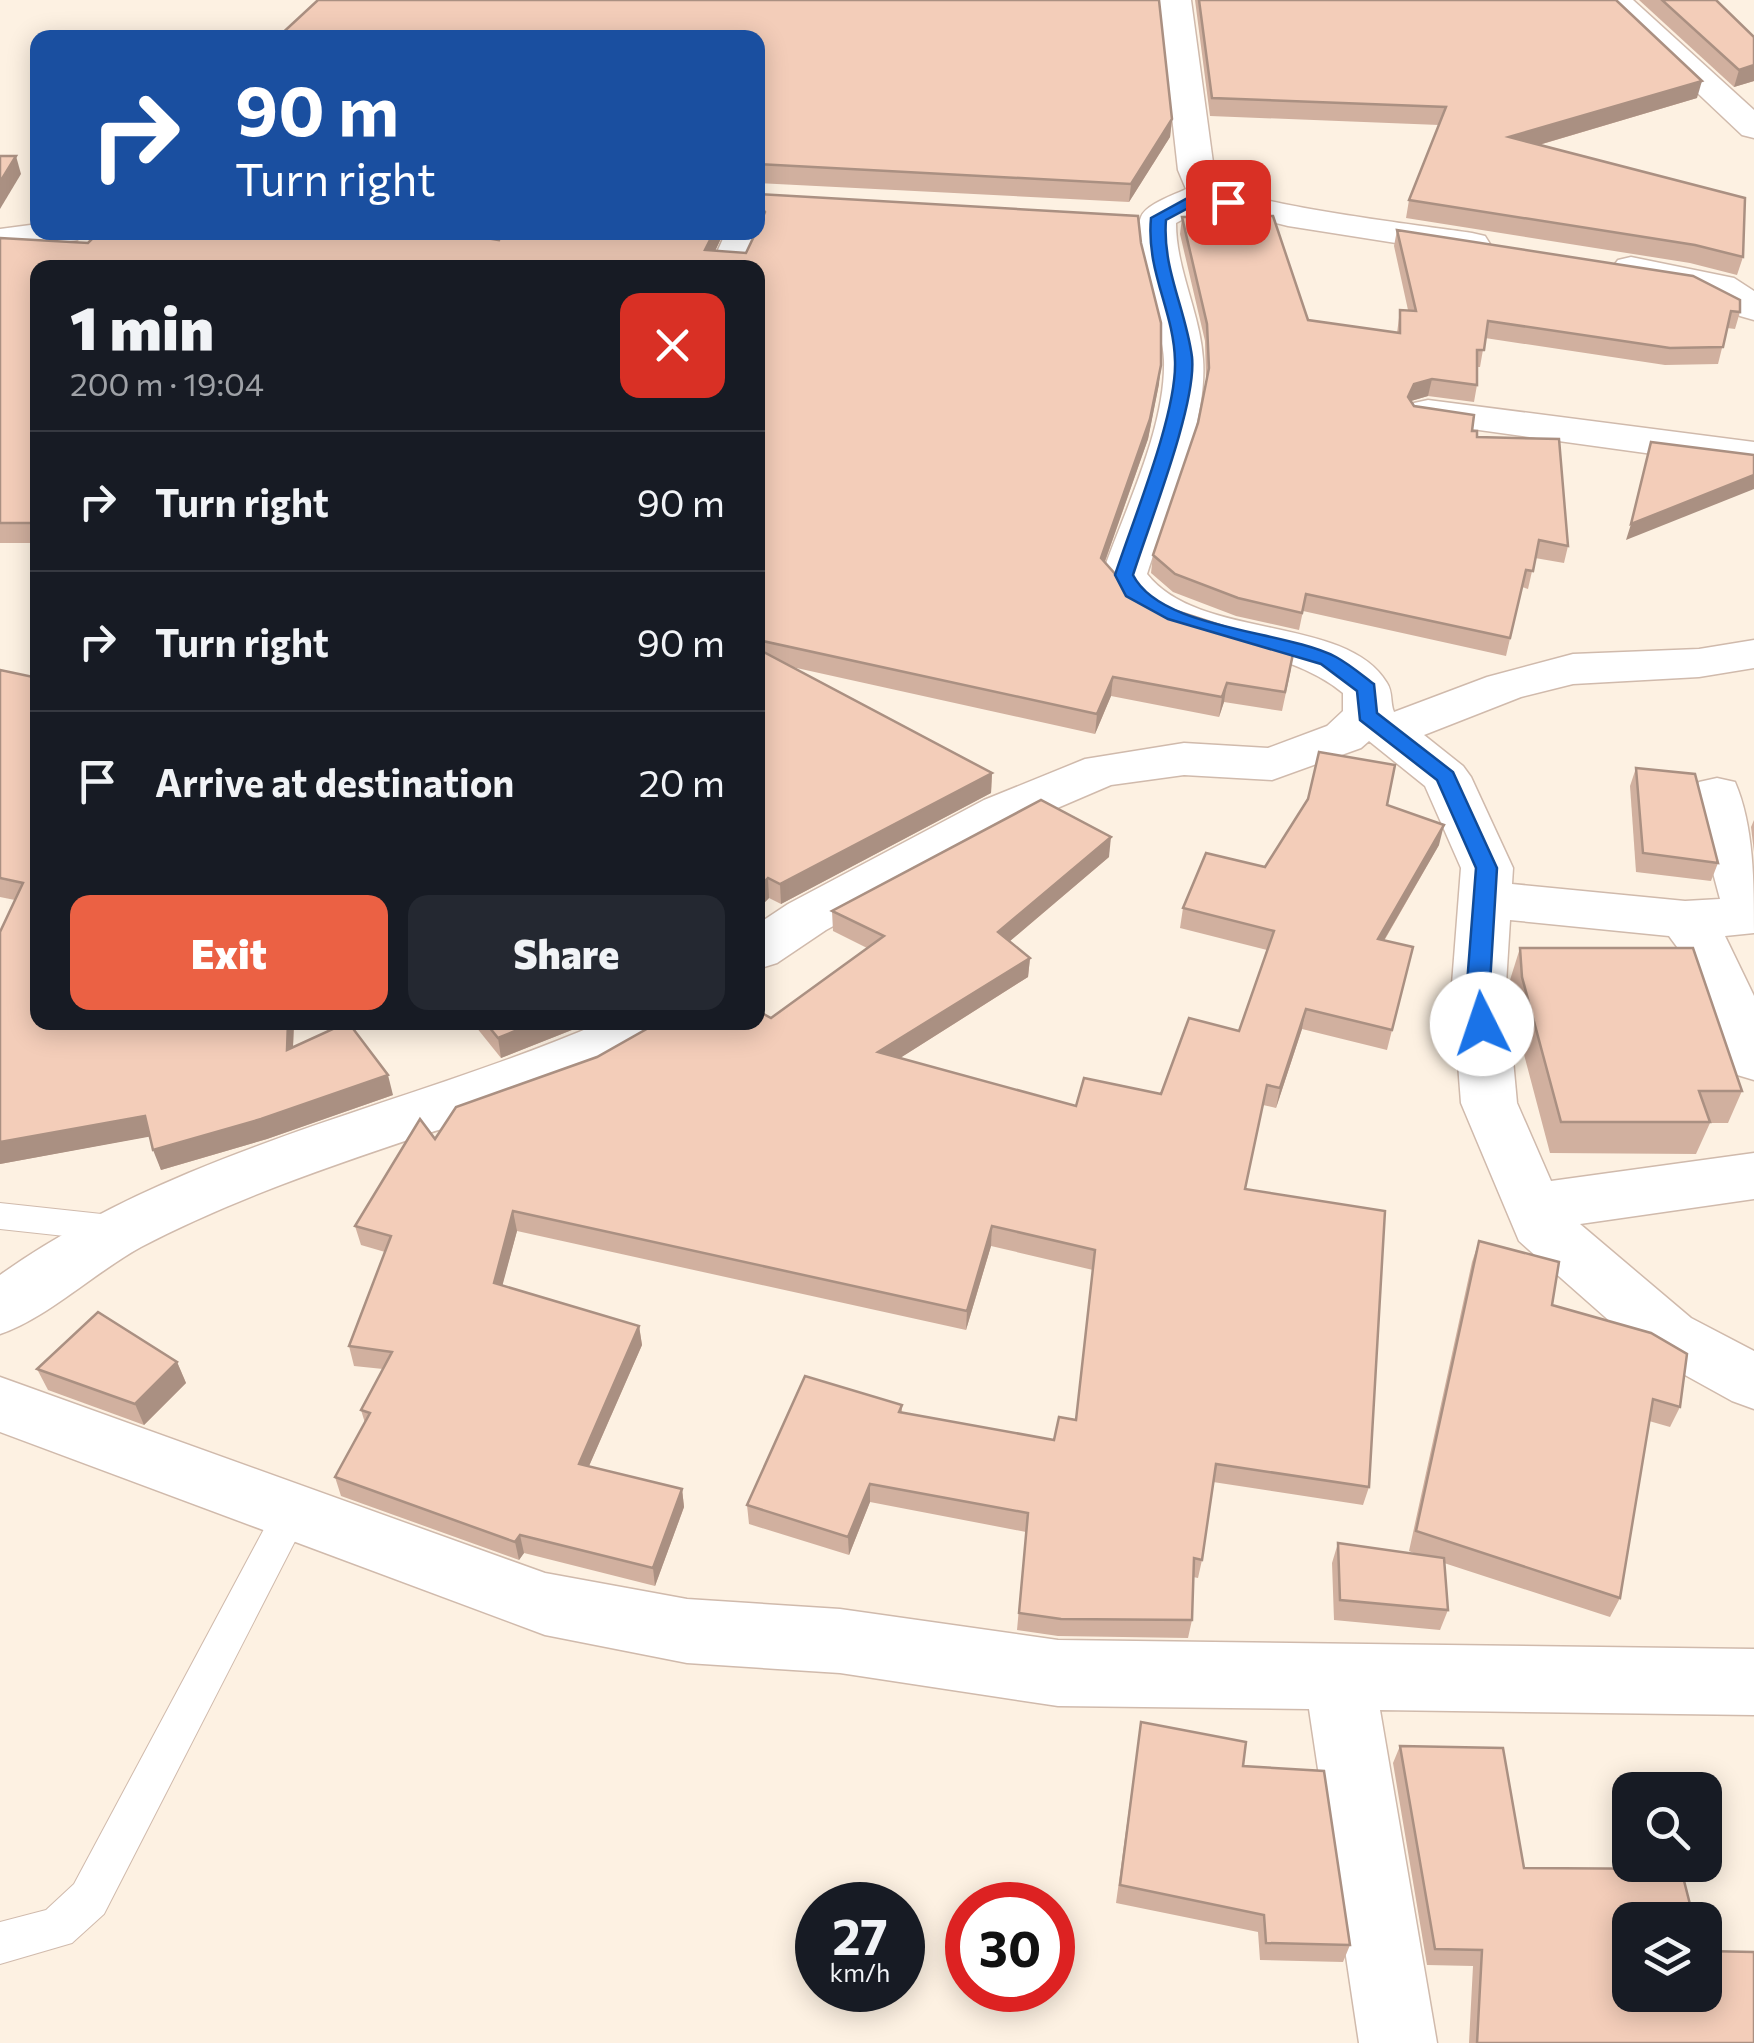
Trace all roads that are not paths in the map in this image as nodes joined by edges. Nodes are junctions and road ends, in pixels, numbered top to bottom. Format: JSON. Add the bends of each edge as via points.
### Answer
{"nodes":[{"id":1,"x":1175,"y":0,"type":"edge"},
{"id":2,"x":1615,"y":0,"type":"edge"},
{"id":3,"x":1754,"y":128,"type":"edge"},
{"id":4,"x":1206,"y":192,"type":"junction"},
{"id":5,"x":30,"y":236,"type":"edge"},
{"id":6,"x":0,"y":240,"type":"edge"},
{"id":7,"x":1515,"y":250,"type":"edge"},
{"id":8,"x":1592,"y":262,"type":"edge"},
{"id":9,"x":1754,"y":308,"type":"edge"},
{"id":10,"x":1428,"y":412,"type":"edge"},
{"id":11,"x":1754,"y":455,"type":"edge"},
{"id":12,"x":1754,"y":654,"type":"edge"},
{"id":13,"x":1378,"y":723,"type":"junction"},
{"id":14,"x":1717,"y":794,"type":"dead end"},
{"id":15,"x":1484,"y":899,"type":"junction"},
{"id":16,"x":1684,"y":919,"type":"junction"},
{"id":17,"x":765,"y":945,"type":"edge"},
{"id":18,"x":636,"y":1030,"type":"edge"},
{"id":19,"x":1754,"y":1060,"type":"edge"},
{"id":20,"x":1754,"y":1176,"type":"edge"},
{"id":21,"x":1532,"y":1207,"type":"junction"},
{"id":22,"x":0,"y":1216,"type":"edge"},
{"id":23,"x":123,"y":1229,"type":"junction"},
{"id":24,"x":0,"y":1308,"type":"edge"},
{"id":25,"x":1754,"y":1382,"type":"edge"},
{"id":26,"x":0,"y":1404,"type":"edge"},
{"id":27,"x":292,"y":1512,"type":"junction"},
{"id":28,"x":1339,"y":1677,"type":"junction"},
{"id":29,"x":1754,"y":1682,"type":"edge"},
{"id":30,"x":0,"y":1943,"type":"edge"},
{"id":31,"x":1398,"y":2043,"type":"edge"}],
"edges":[{"from":1,"to":4,"type":"street","via":[[1196,170]]},
{"from":2,"to":3,"type":"street"},
{"from":4,"to":7,"type":"street","via":[[1284,214]]},
{"from":4,"to":13,"type":"street","via":[[1139,217],[1156,247],[1184,358],[1181,395],[1124,575],[1133,592],[1174,615],[1328,660],[1367,688]]},
{"from":5,"to":6,"type":"street"},
{"from":8,"to":9,"type":"street","via":[[1721,286]]},
{"from":10,"to":11,"type":"street"},
{"from":12,"to":13,"type":"street","via":[[1573,670]]},
{"from":13,"to":15,"type":"street","via":[[1446,777],[1487,868]]},
{"from":13,"to":17,"type":"street","via":[[1272,764],[1184,759],[1102,770],[1002,812]]},
{"from":14,"to":16,"type":"street","via":[[1750,912]]},
{"from":15,"to":16,"type":"street"},
{"from":15,"to":21,"type":"street","via":[[1478,984],[1490,1103]]},
{"from":16,"to":19,"type":"street","via":[[1707,950]]},
{"from":18,"to":23,"type":"street","via":[[517,1081],[240,1174]]},
{"from":20,"to":21,"type":"street"},
{"from":21,"to":25,"type":"street","via":[[1540,1224],[1669,1336]]},
{"from":22,"to":23,"type":"lane"},
{"from":23,"to":24,"type":"street"},
{"from":26,"to":27,"type":"street"},
{"from":27,"to":28,"type":"street","via":[[545,1604],[687,1631],[840,1640],[1058,1673]]},
{"from":27,"to":30,"type":"lane","via":[[89,1899],[57,1928]]},
{"from":28,"to":29,"type":"street"},
{"from":28,"to":31,"type":"street"}]}
